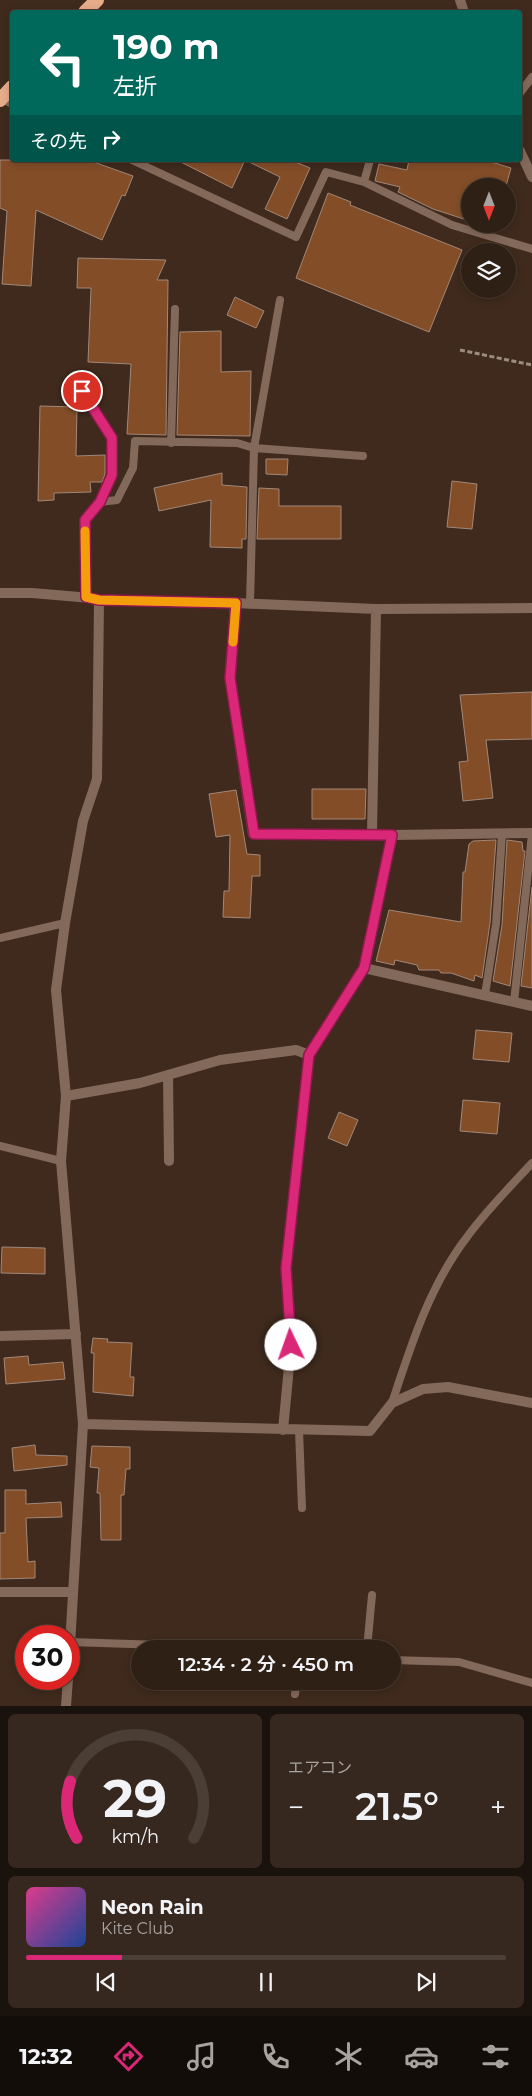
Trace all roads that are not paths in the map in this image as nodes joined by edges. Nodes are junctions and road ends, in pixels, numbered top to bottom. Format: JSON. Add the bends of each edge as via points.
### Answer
{"nodes":[{"id":1,"x":97,"y":0,"type":"edge"},
{"id":2,"x":87,"y":10,"type":"edge"},
{"id":3,"x":532,"y":77,"type":"edge"},
{"id":4,"x":522,"y":90,"type":"edge"},
{"id":5,"x":522,"y":155,"type":"edge"},
{"id":6,"x":136,"y":162,"type":"edge"},
{"id":7,"x":369,"y":162,"type":"edge"},
{"id":8,"x":532,"y":177,"type":"edge"},
{"id":9,"x":364,"y":182,"type":"junction"},
{"id":10,"x":532,"y":249,"type":"edge"},
{"id":11,"x":280,"y":300,"type":"dead end"},
{"id":12,"x":175,"y":309,"type":"dead end"},
{"id":13,"x":82,"y":391,"type":"dead end"},
{"id":14,"x":171,"y":443,"type":"junction"},
{"id":15,"x":254,"y":448,"type":"junction"},
{"id":16,"x":364,"y":456,"type":"dead end"},
{"id":17,"x":100,"y":502,"type":"junction"},
{"id":18,"x":0,"y":594,"type":"edge"},
{"id":19,"x":86,"y":597,"type":"junction"},
{"id":20,"x":99,"y":600,"type":"junction"},
{"id":21,"x":236,"y":603,"type":"junction"},
{"id":22,"x":250,"y":604,"type":"junction"},
{"id":23,"x":532,"y":608,"type":"edge"},
{"id":24,"x":376,"y":609,"type":"junction"},
{"id":25,"x":372,"y":834,"type":"junction"},
{"id":26,"x":502,"y":834,"type":"junction"},
{"id":27,"x":532,"y":834,"type":"edge"},
{"id":28,"x":392,"y":835,"type":"junction"},
{"id":29,"x":65,"y":923,"type":"junction"},
{"id":30,"x":0,"y":938,"type":"edge"},
{"id":31,"x":364,"y":968,"type":"junction"},
{"id":32,"x":485,"y":995,"type":"junction"},
{"id":33,"x":514,"y":1002,"type":"junction"},
{"id":34,"x":532,"y":1006,"type":"edge"},
{"id":35,"x":309,"y":1055,"type":"junction"},
{"id":36,"x":168,"y":1075,"type":"junction"},
{"id":37,"x":66,"y":1096,"type":"junction"},
{"id":38,"x":0,"y":1146,"type":"edge"},
{"id":39,"x":60,"y":1161,"type":"junction"},
{"id":40,"x":169,"y":1161,"type":"dead end"},
{"id":41,"x":532,"y":1162,"type":"edge"},
{"id":42,"x":76,"y":1334,"type":"junction"},
{"id":43,"x":0,"y":1336,"type":"edge"},
{"id":44,"x":392,"y":1403,"type":"junction"},
{"id":45,"x":532,"y":1403,"type":"edge"},
{"id":46,"x":83,"y":1424,"type":"junction"},
{"id":47,"x":283,"y":1430,"type":"junction"},
{"id":48,"x":299,"y":1430,"type":"junction"},
{"id":49,"x":302,"y":1508,"type":"dead end"},
{"id":50,"x":0,"y":1592,"type":"edge"},
{"id":51,"x":72,"y":1592,"type":"junction"},
{"id":52,"x":372,"y":1595,"type":"dead end"},
{"id":53,"x":71,"y":1625,"type":"edge"},
{"id":54,"x":368,"y":1640,"type":"edge"},
{"id":55,"x":80,"y":1642,"type":"edge"},
{"id":56,"x":131,"y":1644,"type":"edge"},
{"id":57,"x":401,"y":1660,"type":"edge"},
{"id":58,"x":532,"y":1683,"type":"edge"},
{"id":59,"x":67,"y":1690,"type":"edge"},
{"id":60,"x":296,"y":1690,"type":"edge"},
{"id":61,"x":295,"y":1694,"type":"dead end"},
{"id":62,"x":66,"y":1706,"type":"edge"}],
"edges":[{"from":1,"to":2,"type":"highway"},
{"from":3,"to":4,"type":"lane"},
{"from":5,"to":8,"type":"street"},
{"from":6,"to":9,"type":"lane","via":[[296,237],[326,172]]},
{"from":7,"to":9,"type":"lane"},
{"from":9,"to":10,"type":"lane","via":[[452,225]]},
{"from":11,"to":15,"type":"lane"},
{"from":12,"to":14,"type":"lane"},
{"from":13,"to":17,"type":"street","via":[[112,438],[112,475]]},
{"from":14,"to":15,"type":"lane","via":[[236,443]]},
{"from":14,"to":17,"type":"lane","via":[[135,441],[133,468],[117,500]]},
{"from":15,"to":16,"type":"lane"},
{"from":15,"to":22,"type":"lane"},
{"from":17,"to":19,"type":"street","via":[[85,520]]},
{"from":18,"to":19,"type":"street"},
{"from":19,"to":20,"type":"street"},
{"from":20,"to":21,"type":"street"},
{"from":20,"to":29,"type":"street","via":[[97,779],[83,821]]},
{"from":21,"to":22,"type":"street"},
{"from":21,"to":25,"type":"street","via":[[230,678],[254,834]]},
{"from":22,"to":24,"type":"street"},
{"from":23,"to":24,"type":"street"},
{"from":24,"to":25,"type":"street"},
{"from":25,"to":28,"type":"street"},
{"from":26,"to":27,"type":"street"},
{"from":26,"to":28,"type":"street"},
{"from":26,"to":32,"type":"lane","via":[[496,924]]},
{"from":27,"to":33,"type":"lane"},
{"from":28,"to":31,"type":"street"},
{"from":29,"to":30,"type":"lane"},
{"from":29,"to":37,"type":"street","via":[[56,990]]},
{"from":31,"to":32,"type":"street"},
{"from":31,"to":35,"type":"street"},
{"from":32,"to":33,"type":"street"},
{"from":33,"to":34,"type":"street"},
{"from":35,"to":36,"type":"street","via":[[296,1050],[220,1060]]},
{"from":35,"to":47,"type":"street","via":[[286,1268],[291,1345]]},
{"from":36,"to":37,"type":"street"},
{"from":36,"to":40,"type":"street"},
{"from":37,"to":39,"type":"street"},
{"from":38,"to":39,"type":"lane"},
{"from":39,"to":42,"type":"street"},
{"from":41,"to":44,"type":"lane","via":[[466,1237],[434,1290]]},
{"from":42,"to":43,"type":"street"},
{"from":42,"to":46,"type":"street"},
{"from":44,"to":45,"type":"street","via":[[423,1389],[448,1387]]},
{"from":44,"to":48,"type":"street","via":[[370,1431]]},
{"from":46,"to":47,"type":"street"},
{"from":46,"to":51,"type":"street"},
{"from":47,"to":48,"type":"street"},
{"from":48,"to":49,"type":"lane"},
{"from":50,"to":51,"type":"street"},
{"from":51,"to":53,"type":"street"},
{"from":52,"to":54,"type":"lane"},
{"from":55,"to":56,"type":"lane"},
{"from":57,"to":58,"type":"lane","via":[[458,1662]]},
{"from":59,"to":62,"type":"street"},
{"from":60,"to":61,"type":"lane"}]}
